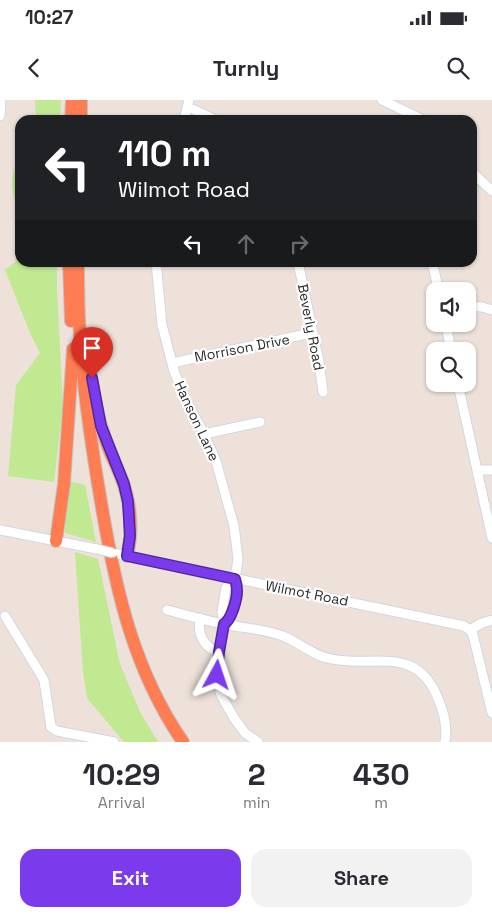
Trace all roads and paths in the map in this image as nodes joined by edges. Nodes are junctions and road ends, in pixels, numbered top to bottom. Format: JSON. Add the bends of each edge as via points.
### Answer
{"nodes":[{"id":1,"x":1,"y":100,"type":"edge"},
{"id":2,"x":72,"y":100,"type":"edge"},
{"id":3,"x":81,"y":100,"type":"edge"},
{"id":4,"x":382,"y":100,"type":"edge"},
{"id":5,"x":188,"y":104,"type":"edge"},
{"id":6,"x":71,"y":115,"type":"edge"},
{"id":7,"x":81,"y":115,"type":"edge"},
{"id":8,"x":207,"y":115,"type":"edge"},
{"id":9,"x":413,"y":115,"type":"edge"},
{"id":10,"x":0,"y":116,"type":"edge"},
{"id":11,"x":477,"y":177,"type":"edge"},
{"id":12,"x":492,"y":192,"type":"edge"},
{"id":13,"x":69,"y":267,"type":"edge"},
{"id":14,"x":78,"y":267,"type":"edge"},
{"id":15,"x":156,"y":267,"type":"edge"},
{"id":16,"x":299,"y":267,"type":"edge"},
{"id":17,"x":433,"y":267,"type":"edge"},
{"id":18,"x":437,"y":282,"type":"edge"},
{"id":19,"x":79,"y":299,"type":"junction"},
{"id":20,"x":476,"y":307,"type":"edge"},
{"id":21,"x":492,"y":310,"type":"edge"},
{"id":22,"x":311,"y":333,"type":"junction"},
{"id":23,"x":73,"y":349,"type":"junction"},
{"id":24,"x":172,"y":363,"type":"junction"},
{"id":25,"x":323,"y":392,"type":"dead end"},
{"id":26,"x":460,"y":392,"type":"edge"},
{"id":27,"x":260,"y":422,"type":"dead end"},
{"id":28,"x":204,"y":434,"type":"junction"},
{"id":29,"x":478,"y":470,"type":"junction"},
{"id":30,"x":492,"y":470,"type":"edge"},
{"id":31,"x":0,"y":530,"type":"edge"},
{"id":32,"x":492,"y":538,"type":"edge"},
{"id":33,"x":56,"y":541,"type":"junction"},
{"id":34,"x":127,"y":556,"type":"junction"},
{"id":35,"x":235,"y":579,"type":"junction"},
{"id":36,"x":167,"y":610,"type":"dead end"},
{"id":37,"x":5,"y":616,"type":"dead end"},
{"id":38,"x":200,"y":618,"type":"junction"},
{"id":39,"x":492,"y":620,"type":"edge"},
{"id":40,"x":224,"y":624,"type":"junction"},
{"id":41,"x":470,"y":630,"type":"junction"},
{"id":42,"x":219,"y":652,"type":"junction"},
{"id":43,"x":492,"y":713,"type":"edge"},
{"id":44,"x":171,"y":739,"type":"edge"},
{"id":45,"x":114,"y":742,"type":"edge"},
{"id":46,"x":183,"y":742,"type":"edge"},
{"id":47,"x":258,"y":742,"type":"edge"},
{"id":48,"x":445,"y":742,"type":"edge"}],
"edges":[{"from":1,"to":10,"type":"street"},
{"from":2,"to":6,"type":"highway"},
{"from":3,"to":7,"type":"highway"},
{"from":4,"to":9,"type":"street"},
{"from":5,"to":8,"type":"street"},
{"from":11,"to":12,"type":"street"},
{"from":13,"to":23,"type":"highway"},
{"from":14,"to":19,"type":"highway"},
{"from":15,"to":24,"type":"street","name":"Hanson Lane","via":[[162,325]]},
{"from":16,"to":22,"type":"street","name":"Beverly Road"},
{"from":17,"to":18,"type":"street"},
{"from":19,"to":34,"type":"highway","via":[[98,414],[128,502],[130,536]]},
{"from":19,"to":46,"type":"highway","via":[[87,416],[117,591],[137,656]]},
{"from":20,"to":21,"type":"street"},
{"from":22,"to":24,"type":"street","name":"Morrison Drive"},
{"from":22,"to":25,"type":"street","name":"Beverly Road"},
{"from":23,"to":33,"type":"highway","via":[[64,484]]},
{"from":23,"to":44,"type":"highway","via":[[87,466],[112,600],[132,664]]},
{"from":24,"to":28,"type":"street","name":"Hanson Lane","via":[[185,398]]},
{"from":26,"to":29,"type":"street"},
{"from":27,"to":28,"type":"street"},
{"from":28,"to":35,"type":"street","name":"Hanson Lane","via":[[220,471],[234,526],[238,559]]},
{"from":29,"to":30,"type":"street"},
{"from":29,"to":32,"type":"street"},
{"from":31,"to":33,"type":"street","name":"Wilmot Road"},
{"from":33,"to":34,"type":"street","name":"Wilmot Road","bridge":true},
{"from":34,"to":35,"type":"street","name":"Wilmot Road"},
{"from":35,"to":40,"type":"street","via":[[226,588],[222,612]]},
{"from":35,"to":41,"type":"street","name":"Wilmot Road","via":[[457,624]]},
{"from":36,"to":38,"type":"street"},
{"from":37,"to":45,"type":"street","via":[[44,680],[51,727],[57,731]]},
{"from":38,"to":40,"type":"street"},
{"from":38,"to":42,"type":"street","via":[[201,639]]},
{"from":39,"to":41,"type":"street"},
{"from":40,"to":42,"type":"street"},
{"from":40,"to":48,"type":"street","via":[[283,636],[330,659],[389,660],[410,666],[429,682],[437,694],[445,725]]},
{"from":41,"to":43,"type":"street"},
{"from":42,"to":47,"type":"street","via":[[217,675],[221,695],[240,726]]}]}
